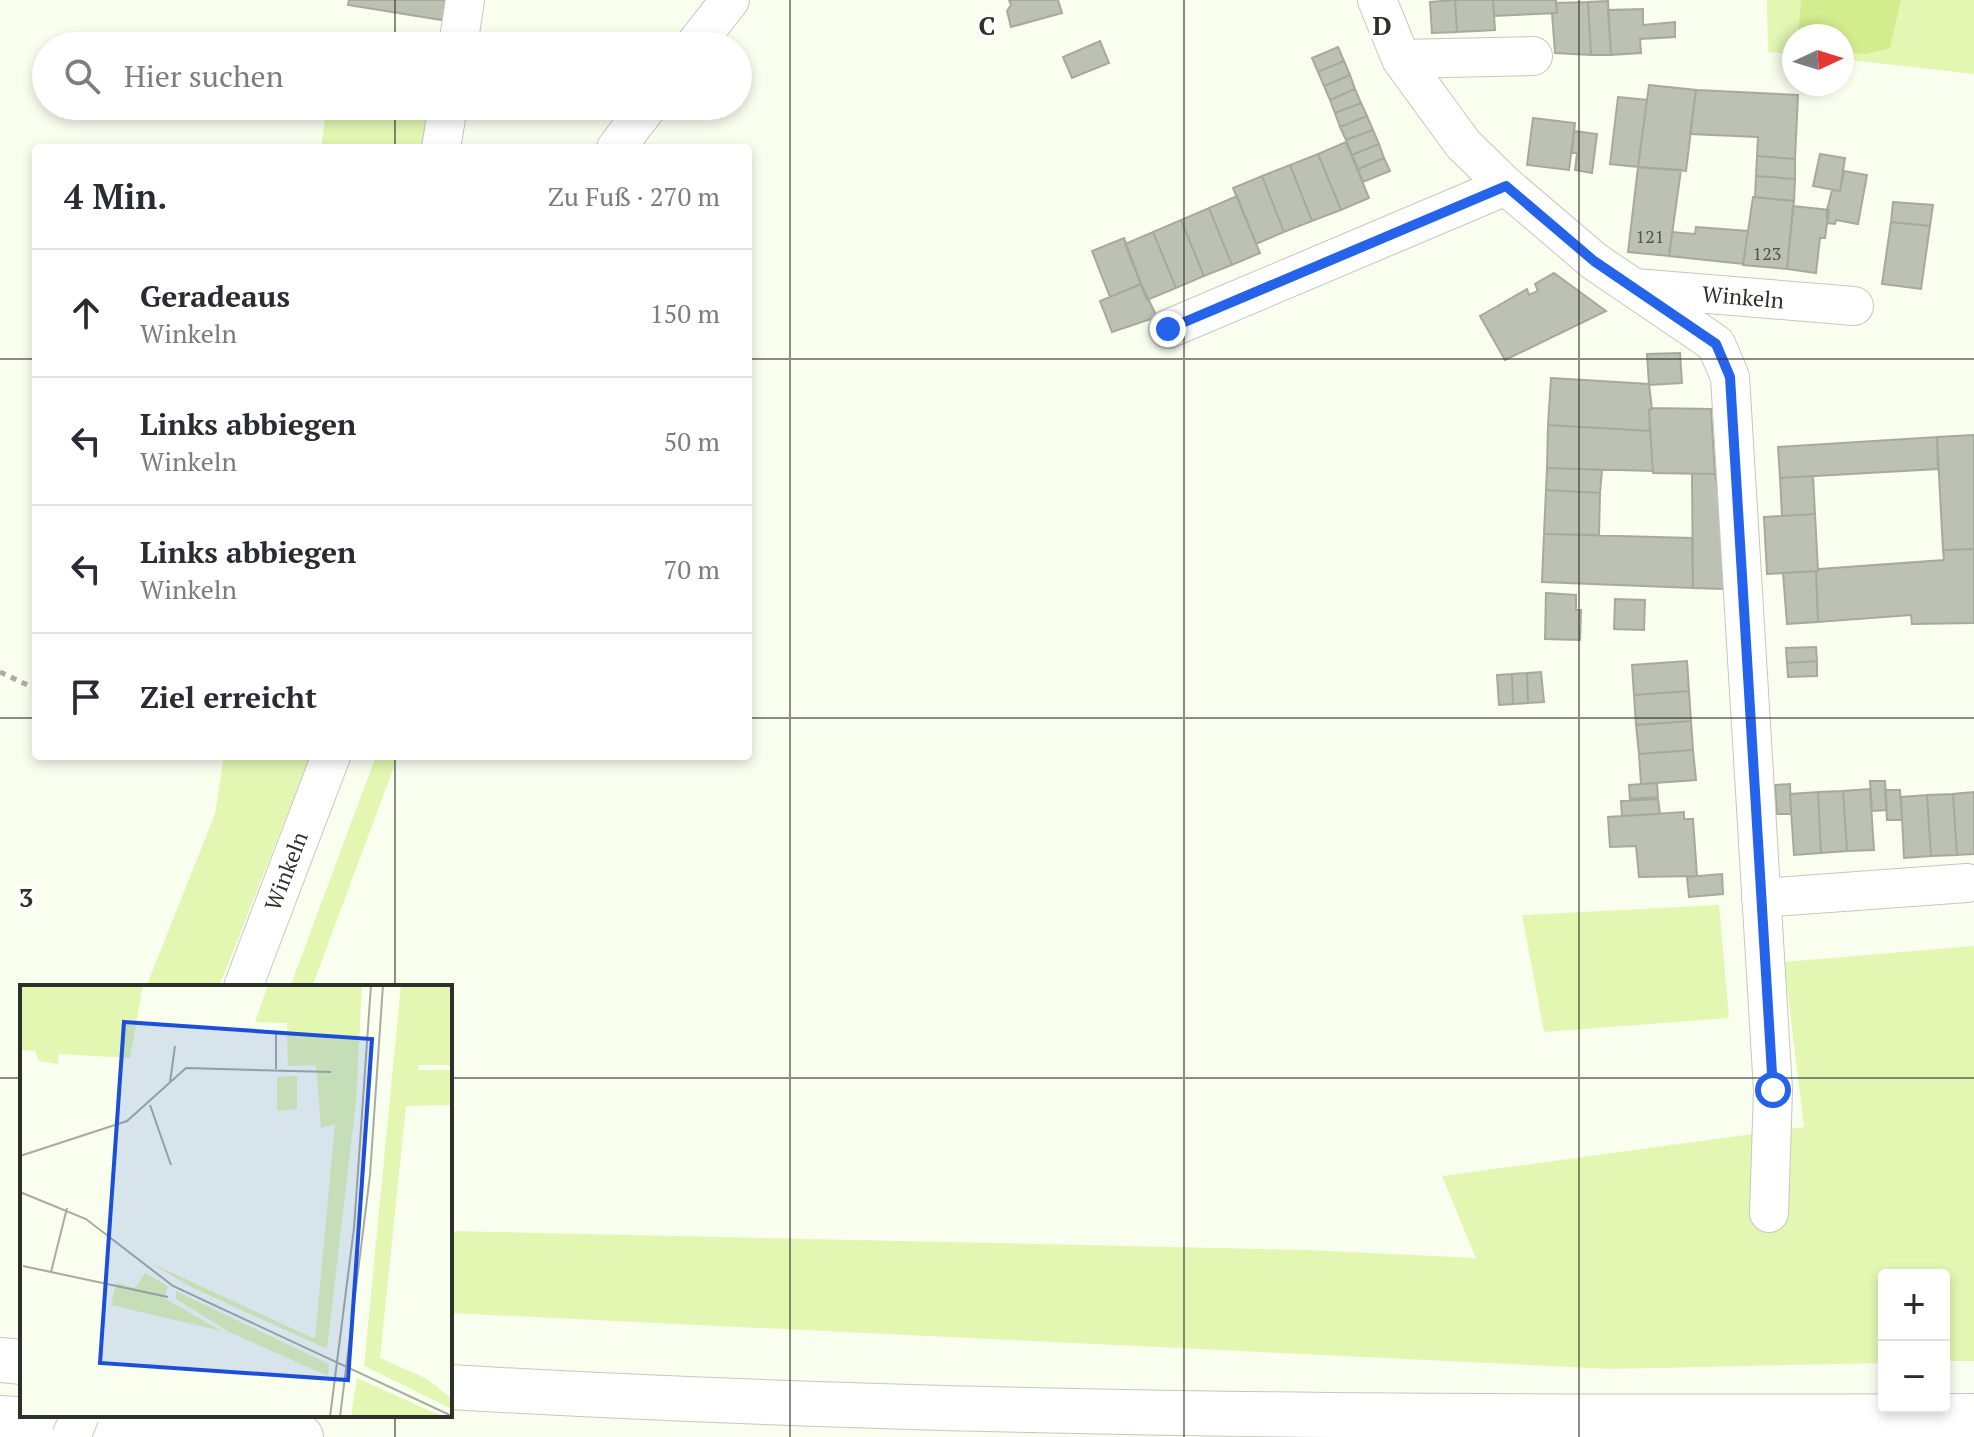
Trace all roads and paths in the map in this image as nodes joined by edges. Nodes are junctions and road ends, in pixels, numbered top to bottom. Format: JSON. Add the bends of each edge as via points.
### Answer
{"nodes":[{"id":1,"x":465,"y":0,"type":"edge"},
{"id":2,"x":730,"y":0,"type":"edge"},
{"id":3,"x":1377,"y":0,"type":"edge"},
{"id":4,"x":460,"y":32,"type":"edge"},
{"id":5,"x":705,"y":32,"type":"edge"},
{"id":6,"x":1533,"y":56,"type":"dead end"},
{"id":7,"x":1401,"y":59,"type":"junction"},
{"id":8,"x":446,"y":120,"type":"edge"},
{"id":9,"x":637,"y":120,"type":"edge"},
{"id":10,"x":442,"y":144,"type":"edge"},
{"id":11,"x":619,"y":144,"type":"edge"},
{"id":12,"x":1506,"y":186,"type":"junction"},
{"id":13,"x":1632,"y":288,"type":"junction"},
{"id":14,"x":1854,"y":306,"type":"dead end"},
{"id":15,"x":1168,"y":329,"type":"dead end"},
{"id":16,"x":0,"y":672,"type":"edge"},
{"id":17,"x":32,"y":687,"type":"edge"},
{"id":18,"x":329,"y":760,"type":"edge"},
{"id":19,"x":1967,"y":883,"type":"dead end"},
{"id":20,"x":1761,"y":898,"type":"junction"},
{"id":21,"x":244,"y":985,"type":"edge"},
{"id":22,"x":1769,"y":1213,"type":"dead end"},
{"id":23,"x":0,"y":1360,"type":"edge"},
{"id":24,"x":20,"y":1362,"type":"edge"},
{"id":25,"x":452,"y":1387,"type":"edge"},
{"id":26,"x":1974,"y":1416,"type":"edge"},
{"id":27,"x":79,"y":1417,"type":"edge"},
{"id":28,"x":0,"y":1418,"type":"edge"},
{"id":29,"x":71,"y":1437,"type":"edge"},
{"id":30,"x":301,"y":1437,"type":"edge"}],
"edges":[{"from":1,"to":4,"type":"street"},
{"from":2,"to":5,"type":"street"},
{"from":3,"to":7,"type":"street","name":"Winkeln"},
{"from":6,"to":7,"type":"street"},
{"from":7,"to":12,"type":"street","name":"Winkeln","via":[[1463,144]]},
{"from":8,"to":10,"type":"street"},
{"from":9,"to":11,"type":"street"},
{"from":12,"to":13,"type":"street","name":"Winkeln"},
{"from":12,"to":15,"type":"street"},
{"from":13,"to":14,"type":"street","name":"Winkeln"},
{"from":13,"to":20,"type":"street","name":"Winkeln","via":[[1716,344],[1730,377]]},
{"from":16,"to":17,"type":"path"},
{"from":18,"to":21,"type":"street","name":"Winkeln"},
{"from":19,"to":20,"type":"street"},
{"from":20,"to":22,"type":"street","name":"Winkeln","via":[[1773,1090]]},
{"from":23,"to":24,"type":"highway"},
{"from":25,"to":26,"type":"highway","via":[[894,1406],[1565,1417]]},
{"from":27,"to":29,"type":"street","bridge":true},
{"from":28,"to":30,"type":"highway"}]}
